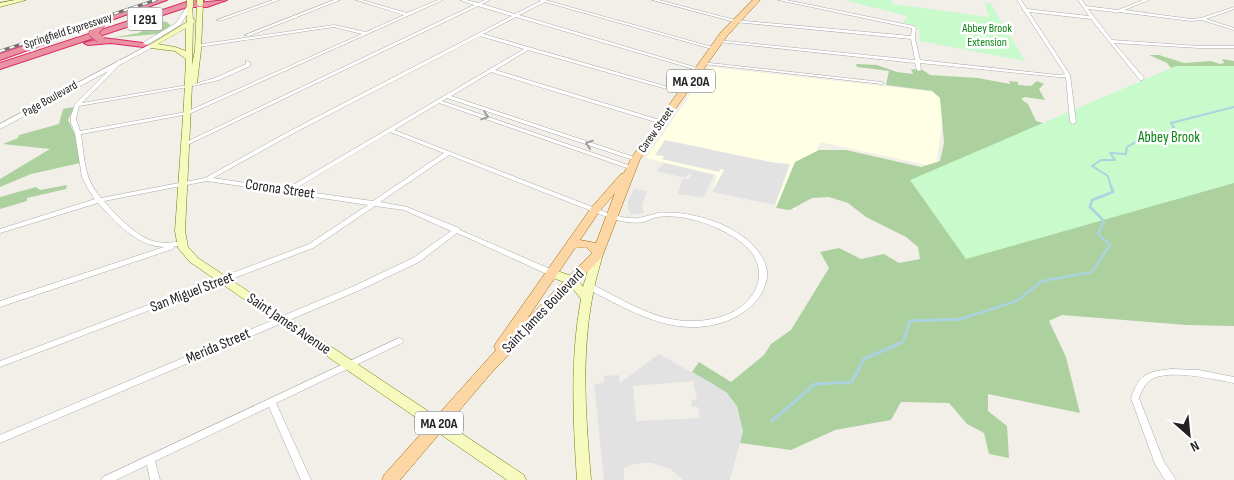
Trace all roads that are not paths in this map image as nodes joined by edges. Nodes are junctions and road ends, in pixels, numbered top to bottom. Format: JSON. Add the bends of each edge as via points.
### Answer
{"nodes":[{"id":1,"x":22,"y":0,"type":"edge"},
{"id":2,"x":163,"y":0,"type":"edge"},
{"id":3,"x":171,"y":0,"type":"edge"},
{"id":4,"x":183,"y":0,"type":"edge"},
{"id":5,"x":277,"y":0,"type":"edge"},
{"id":6,"x":338,"y":0,"type":"edge"},
{"id":7,"x":358,"y":0,"type":"edge"},
{"id":8,"x":441,"y":0,"type":"edge"},
{"id":9,"x":462,"y":0,"type":"edge"},
{"id":10,"x":488,"y":0,"type":"edge"},
{"id":11,"x":542,"y":0,"type":"edge"},
{"id":12,"x":654,"y":0,"type":"edge"},
{"id":13,"x":757,"y":0,"type":"edge"},
{"id":14,"x":780,"y":0,"type":"edge"},
{"id":15,"x":1019,"y":0,"type":"edge"},
{"id":16,"x":1080,"y":0,"type":"edge"},
{"id":17,"x":1147,"y":0,"type":"edge"},
{"id":18,"x":221,"y":1,"type":"edge"},
{"id":19,"x":200,"y":2,"type":"edge"},
{"id":20,"x":190,"y":3,"type":"edge"},
{"id":21,"x":0,"y":5,"type":"edge"},
{"id":22,"x":479,"y":5,"type":"junction"},
{"id":23,"x":1085,"y":7,"type":"junction"},
{"id":24,"x":1234,"y":8,"type":"edge"},
{"id":25,"x":1024,"y":10,"type":"junction"},
{"id":26,"x":1116,"y":12,"type":"junction"},
{"id":27,"x":408,"y":15,"type":"junction"},
{"id":28,"x":516,"y":16,"type":"junction"},
{"id":29,"x":200,"y":17,"type":"junction"},
{"id":30,"x":1092,"y":18,"type":"junction"},
{"id":31,"x":1202,"y":19,"type":"junction"},
{"id":32,"x":219,"y":20,"type":"dead end"},
{"id":33,"x":735,"y":21,"type":"junction"},
{"id":34,"x":190,"y":24,"type":"junction"},
{"id":35,"x":1234,"y":29,"type":"edge"},
{"id":36,"x":366,"y":33,"type":"junction"},
{"id":37,"x":480,"y":35,"type":"junction"},
{"id":38,"x":913,"y":38,"type":"junction"},
{"id":39,"x":111,"y":41,"type":"junction"},
{"id":40,"x":230,"y":41,"type":"junction"},
{"id":41,"x":719,"y":41,"type":"junction"},
{"id":42,"x":1110,"y":41,"type":"junction"},
{"id":43,"x":147,"y":45,"type":"junction"},
{"id":44,"x":198,"y":46,"type":"junction"},
{"id":45,"x":1234,"y":46,"type":"edge"},
{"id":46,"x":528,"y":48,"type":"junction"},
{"id":47,"x":714,"y":48,"type":"junction"},
{"id":48,"x":0,"y":58,"type":"edge"},
{"id":49,"x":189,"y":59,"type":"junction"},
{"id":50,"x":121,"y":61,"type":"junction"},
{"id":51,"x":917,"y":61,"type":"junction"},
{"id":52,"x":248,"y":62,"type":"dead end"},
{"id":53,"x":0,"y":66,"type":"edge"},
{"id":54,"x":701,"y":66,"type":"junction"},
{"id":55,"x":491,"y":70,"type":"junction"},
{"id":56,"x":919,"y":70,"type":"dead end"},
{"id":57,"x":0,"y":71,"type":"edge"},
{"id":58,"x":101,"y":72,"type":"junction"},
{"id":59,"x":1068,"y":75,"type":"junction"},
{"id":60,"x":1142,"y":79,"type":"dead end"},
{"id":61,"x":882,"y":83,"type":"dead end"},
{"id":62,"x":191,"y":86,"type":"junction"},
{"id":63,"x":683,"y":92,"type":"junction"},
{"id":64,"x":446,"y":96,"type":"junction"},
{"id":65,"x":438,"y":101,"type":"junction"},
{"id":66,"x":77,"y":105,"type":"junction"},
{"id":67,"x":188,"y":108,"type":"junction"},
{"id":68,"x":661,"y":122,"type":"junction"},
{"id":69,"x":1074,"y":122,"type":"dead end"},
{"id":70,"x":0,"y":127,"type":"edge"},
{"id":71,"x":389,"y":130,"type":"junction"},
{"id":72,"x":78,"y":133,"type":"junction"},
{"id":73,"x":185,"y":144,"type":"junction"},
{"id":74,"x":449,"y":153,"type":"junction"},
{"id":75,"x":634,"y":164,"type":"junction"},
{"id":76,"x":207,"y":179,"type":"junction"},
{"id":77,"x":183,"y":182,"type":"junction"},
{"id":78,"x":288,"y":190,"type":"junction"},
{"id":79,"x":100,"y":200,"type":"junction"},
{"id":80,"x":375,"y":203,"type":"junction"},
{"id":81,"x":596,"y":210,"type":"junction"},
{"id":82,"x":611,"y":216,"type":"junction"},
{"id":83,"x":457,"y":230,"type":"junction"},
{"id":84,"x":0,"y":231,"type":"edge"},
{"id":85,"x":181,"y":244,"type":"junction"},
{"id":86,"x":571,"y":245,"type":"junction"},
{"id":87,"x":598,"y":254,"type":"junction"},
{"id":88,"x":552,"y":273,"type":"junction"},
{"id":89,"x":223,"y":280,"type":"junction"},
{"id":90,"x":573,"y":281,"type":"junction"},
{"id":91,"x":588,"y":293,"type":"junction"},
{"id":92,"x":0,"y":304,"type":"edge"},
{"id":93,"x":282,"y":320,"type":"junction"},
{"id":94,"x":399,"y":341,"type":"dead end"},
{"id":95,"x":0,"y":364,"type":"edge"},
{"id":96,"x":349,"y":364,"type":"junction"},
{"id":97,"x":488,"y":367,"type":"junction"},
{"id":98,"x":1234,"y":381,"type":"edge"},
{"id":99,"x":271,"y":401,"type":"junction"},
{"id":100,"x":436,"y":426,"type":"junction"},
{"id":101,"x":0,"y":439,"type":"edge"},
{"id":102,"x":150,"y":459,"type":"junction"},
{"id":103,"x":106,"y":480,"type":"edge"},
{"id":104,"x":155,"y":480,"type":"edge"},
{"id":105,"x":306,"y":480,"type":"edge"},
{"id":106,"x":390,"y":480,"type":"edge"},
{"id":107,"x":519,"y":480,"type":"edge"},
{"id":108,"x":584,"y":480,"type":"edge"},
{"id":109,"x":1172,"y":480,"type":"edge"}],
"edges":[{"from":1,"to":21,"type":"main road"},
{"from":2,"to":48,"type":"highway"},
{"from":3,"to":39,"type":"highway","bridge":true,"via":[[101,25],[93,33],[100,39]]},
{"from":4,"to":48,"type":"highway","name":"Springfield Expressway","number":"I 291"},
{"from":5,"to":32,"type":"street"},
{"from":6,"to":40,"type":"street"},
{"from":7,"to":27,"type":"street"},
{"from":8,"to":27,"type":"street"},
{"from":9,"to":22,"type":"street"},
{"from":10,"to":22,"type":"street"},
{"from":11,"to":28,"type":"street"},
{"from":11,"to":47,"type":"street"},
{"from":12,"to":33,"type":"street"},
{"from":13,"to":33,"type":"main road","name":"Carew Street","number":"MA 20A"},
{"from":14,"to":38,"type":"street","via":[[913,28]]},
{"from":15,"to":25,"type":"street"},
{"from":16,"to":23,"type":"street"},
{"from":17,"to":26,"type":"street"},
{"from":18,"to":19,"type":"highway"},
{"from":18,"to":29,"type":"highway"},
{"from":19,"to":20,"type":"highway"},
{"from":19,"to":29,"type":"main road"},
{"from":19,"to":53,"type":"highway","name":"Springfield Expressway","number":"I 291"},
{"from":20,"to":34,"type":"main road"},
{"from":20,"to":43,"type":"street","name":"Page Boulevard","via":[[178,24]]},
{"from":22,"to":28,"type":"street"},
{"from":22,"to":73,"type":"street"},
{"from":23,"to":26,"type":"street"},
{"from":23,"to":30,"type":"street"},
{"from":24,"to":31,"type":"street"},
{"from":25,"to":30,"type":"street"},
{"from":25,"to":59,"type":"street"},
{"from":26,"to":31,"type":"street","via":[[1180,20]]},
{"from":27,"to":36,"type":"street"},
{"from":28,"to":37,"type":"street"},
{"from":28,"to":54,"type":"street"},
{"from":29,"to":34,"type":"main road","name":"Page Boulevard"},
{"from":29,"to":44,"type":"main road"},
{"from":30,"to":42,"type":"street"},
{"from":31,"to":35,"type":"street"},
{"from":33,"to":38,"type":"street"},
{"from":33,"to":41,"type":"main road","name":"Carew Street","number":"MA 20A"},
{"from":34,"to":43,"type":"main road","name":"Page Boulevard"},
{"from":34,"to":49,"type":"main road"},
{"from":36,"to":40,"type":"street","via":[[334,26]]},
{"from":36,"to":67,"type":"street"},
{"from":37,"to":46,"type":"street"},
{"from":37,"to":76,"type":"street"},
{"from":38,"to":51,"type":"street"},
{"from":39,"to":43,"type":"highway"},
{"from":39,"to":57,"type":"highway","via":[[86,43]]},
{"from":40,"to":44,"type":"street"},
{"from":41,"to":47,"type":"main road","name":"Carew Street","number":"MA 20A"},
{"from":41,"to":51,"type":"street"},
{"from":42,"to":45,"type":"street"},
{"from":42,"to":60,"type":"street"},
{"from":43,"to":49,"type":"main road","via":[[178,49],[184,51]]},
{"from":43,"to":50,"type":"street","name":"Page Boulevard"},
{"from":43,"to":58,"type":"street","name":"Page Boulevard"},
{"from":44,"to":62,"type":"main road"},
{"from":46,"to":55,"type":"street"},
{"from":46,"to":63,"type":"street"},
{"from":47,"to":54,"type":"main road","name":"Carew Street","number":"MA 20A"},
{"from":49,"to":62,"type":"main road"},
{"from":50,"to":58,"type":"street","name":"Page Boulevard"},
{"from":50,"to":66,"type":"street"},
{"from":51,"to":56,"type":"street"},
{"from":51,"to":59,"type":"street"},
{"from":52,"to":62,"type":"street","via":[[248,65],[217,79]]},
{"from":54,"to":61,"type":"street"},
{"from":54,"to":63,"type":"main road","name":"Carew Street","number":"MA 20A"},
{"from":55,"to":64,"type":"street"},
{"from":55,"to":68,"type":"street"},
{"from":58,"to":70,"type":"street","name":"Page Boulevard"},
{"from":59,"to":69,"type":"street"},
{"from":62,"to":66,"type":"street"},
{"from":62,"to":67,"type":"main road"},
{"from":63,"to":68,"type":"main road","name":"Carew Street","number":"MA 20A"},
{"from":64,"to":65,"type":"street"},
{"from":75,"to":64,"type":"street","one_way":true},
{"from":65,"to":71,"type":"street"},
{"from":65,"to":75,"type":"street","one_way":true},
{"from":66,"to":72,"type":"street","via":[[73,117]]},
{"from":67,"to":72,"type":"street"},
{"from":67,"to":73,"type":"main road"},
{"from":68,"to":75,"type":"main road","name":"Carew Street","number":"MA 20A"},
{"from":71,"to":74,"type":"street"},
{"from":71,"to":78,"type":"street"},
{"from":72,"to":79,"type":"street","via":[[87,182]]},
{"from":73,"to":77,"type":"main road"},
{"from":74,"to":80,"type":"street","name":"San Miguel Street"},
{"from":74,"to":81,"type":"street"},
{"from":75,"to":81,"type":"main road","name":"Carew Street","number":"MA 20A"},
{"from":75,"to":82,"type":"main road","name":"Carew Street","number":"MA 20A"},
{"from":76,"to":77,"type":"street","name":"Corona Street"},
{"from":76,"to":78,"type":"street","name":"Corona Street"},
{"from":77,"to":79,"type":"street","name":"Corona Street"},
{"from":77,"to":85,"type":"main road"},
{"from":78,"to":80,"type":"street","name":"Corona Street"},
{"from":79,"to":84,"type":"street","name":"Corona Street"},
{"from":79,"to":85,"type":"street","via":[[148,243]]},
{"from":80,"to":83,"type":"street","name":"Corona Street","via":[[405,208]]},
{"from":80,"to":89,"type":"street","name":"San Miguel Street","via":[[311,246]]},
{"from":81,"to":82,"type":"street"},
{"from":81,"to":86,"type":"main road","name":"Carew Street","number":"MA 20A"},
{"from":82,"to":87,"type":"main road","name":"Carew Street","number":"MA 20A"},
{"from":82,"to":91,"type":"street","via":[[641,220],[668,215],[720,227],[755,251],[763,267],[763,282],[756,298],[742,310],[724,319],[701,324],[652,317]]},
{"from":83,"to":88,"type":"street","name":"Corona Street"},
{"from":83,"to":93,"type":"street","name":"Merida Street","via":[[416,260]]},
{"from":85,"to":89,"type":"main road","name":"Saint James Avenue","via":[[194,260]]},
{"from":85,"to":92,"type":"street"},
{"from":86,"to":87,"type":"main road","via":[[591,244]]},
{"from":86,"to":88,"type":"main road","name":"Carew Street","number":"MA 20A"},
{"from":87,"to":90,"type":"main road","name":"Saint James Boulevard","number":"MA 20A"},
{"from":87,"to":91,"type":"main road","name":"Carew Street"},
{"from":88,"to":90,"type":"main road"},
{"from":88,"to":97,"type":"main road","name":"Saint James Boulevard","number":"MA 20A"},
{"from":89,"to":93,"type":"main road","name":"Saint James Avenue"},
{"from":89,"to":95,"type":"street","name":"San Miguel Street"},
{"from":90,"to":91,"type":"main road"},
{"from":90,"to":97,"type":"main road","name":"Saint James Boulevard","number":"MA 20A"},
{"from":91,"to":108,"type":"main road","name":"Carew Street","via":[[579,378]]},
{"from":93,"to":96,"type":"main road","name":"Saint James Avenue"},
{"from":93,"to":101,"type":"street","name":"Merida Street"},
{"from":94,"to":96,"type":"street"},
{"from":96,"to":99,"type":"street"},
{"from":96,"to":100,"type":"main road","name":"Saint James Avenue"},
{"from":97,"to":100,"type":"main road","name":"Saint James Boulevard","number":"MA 20A"},
{"from":98,"to":109,"type":"street","via":[[1184,372],[1160,372],[1141,382],[1135,398],[1160,464]]},
{"from":99,"to":102,"type":"street"},
{"from":99,"to":105,"type":"street"},
{"from":100,"to":106,"type":"main road","name":"Saint James Boulevard","number":"MA 20A"},
{"from":100,"to":107,"type":"main road","name":"Saint James Avenue"},
{"from":102,"to":103,"type":"street"},
{"from":102,"to":104,"type":"street"}]}
